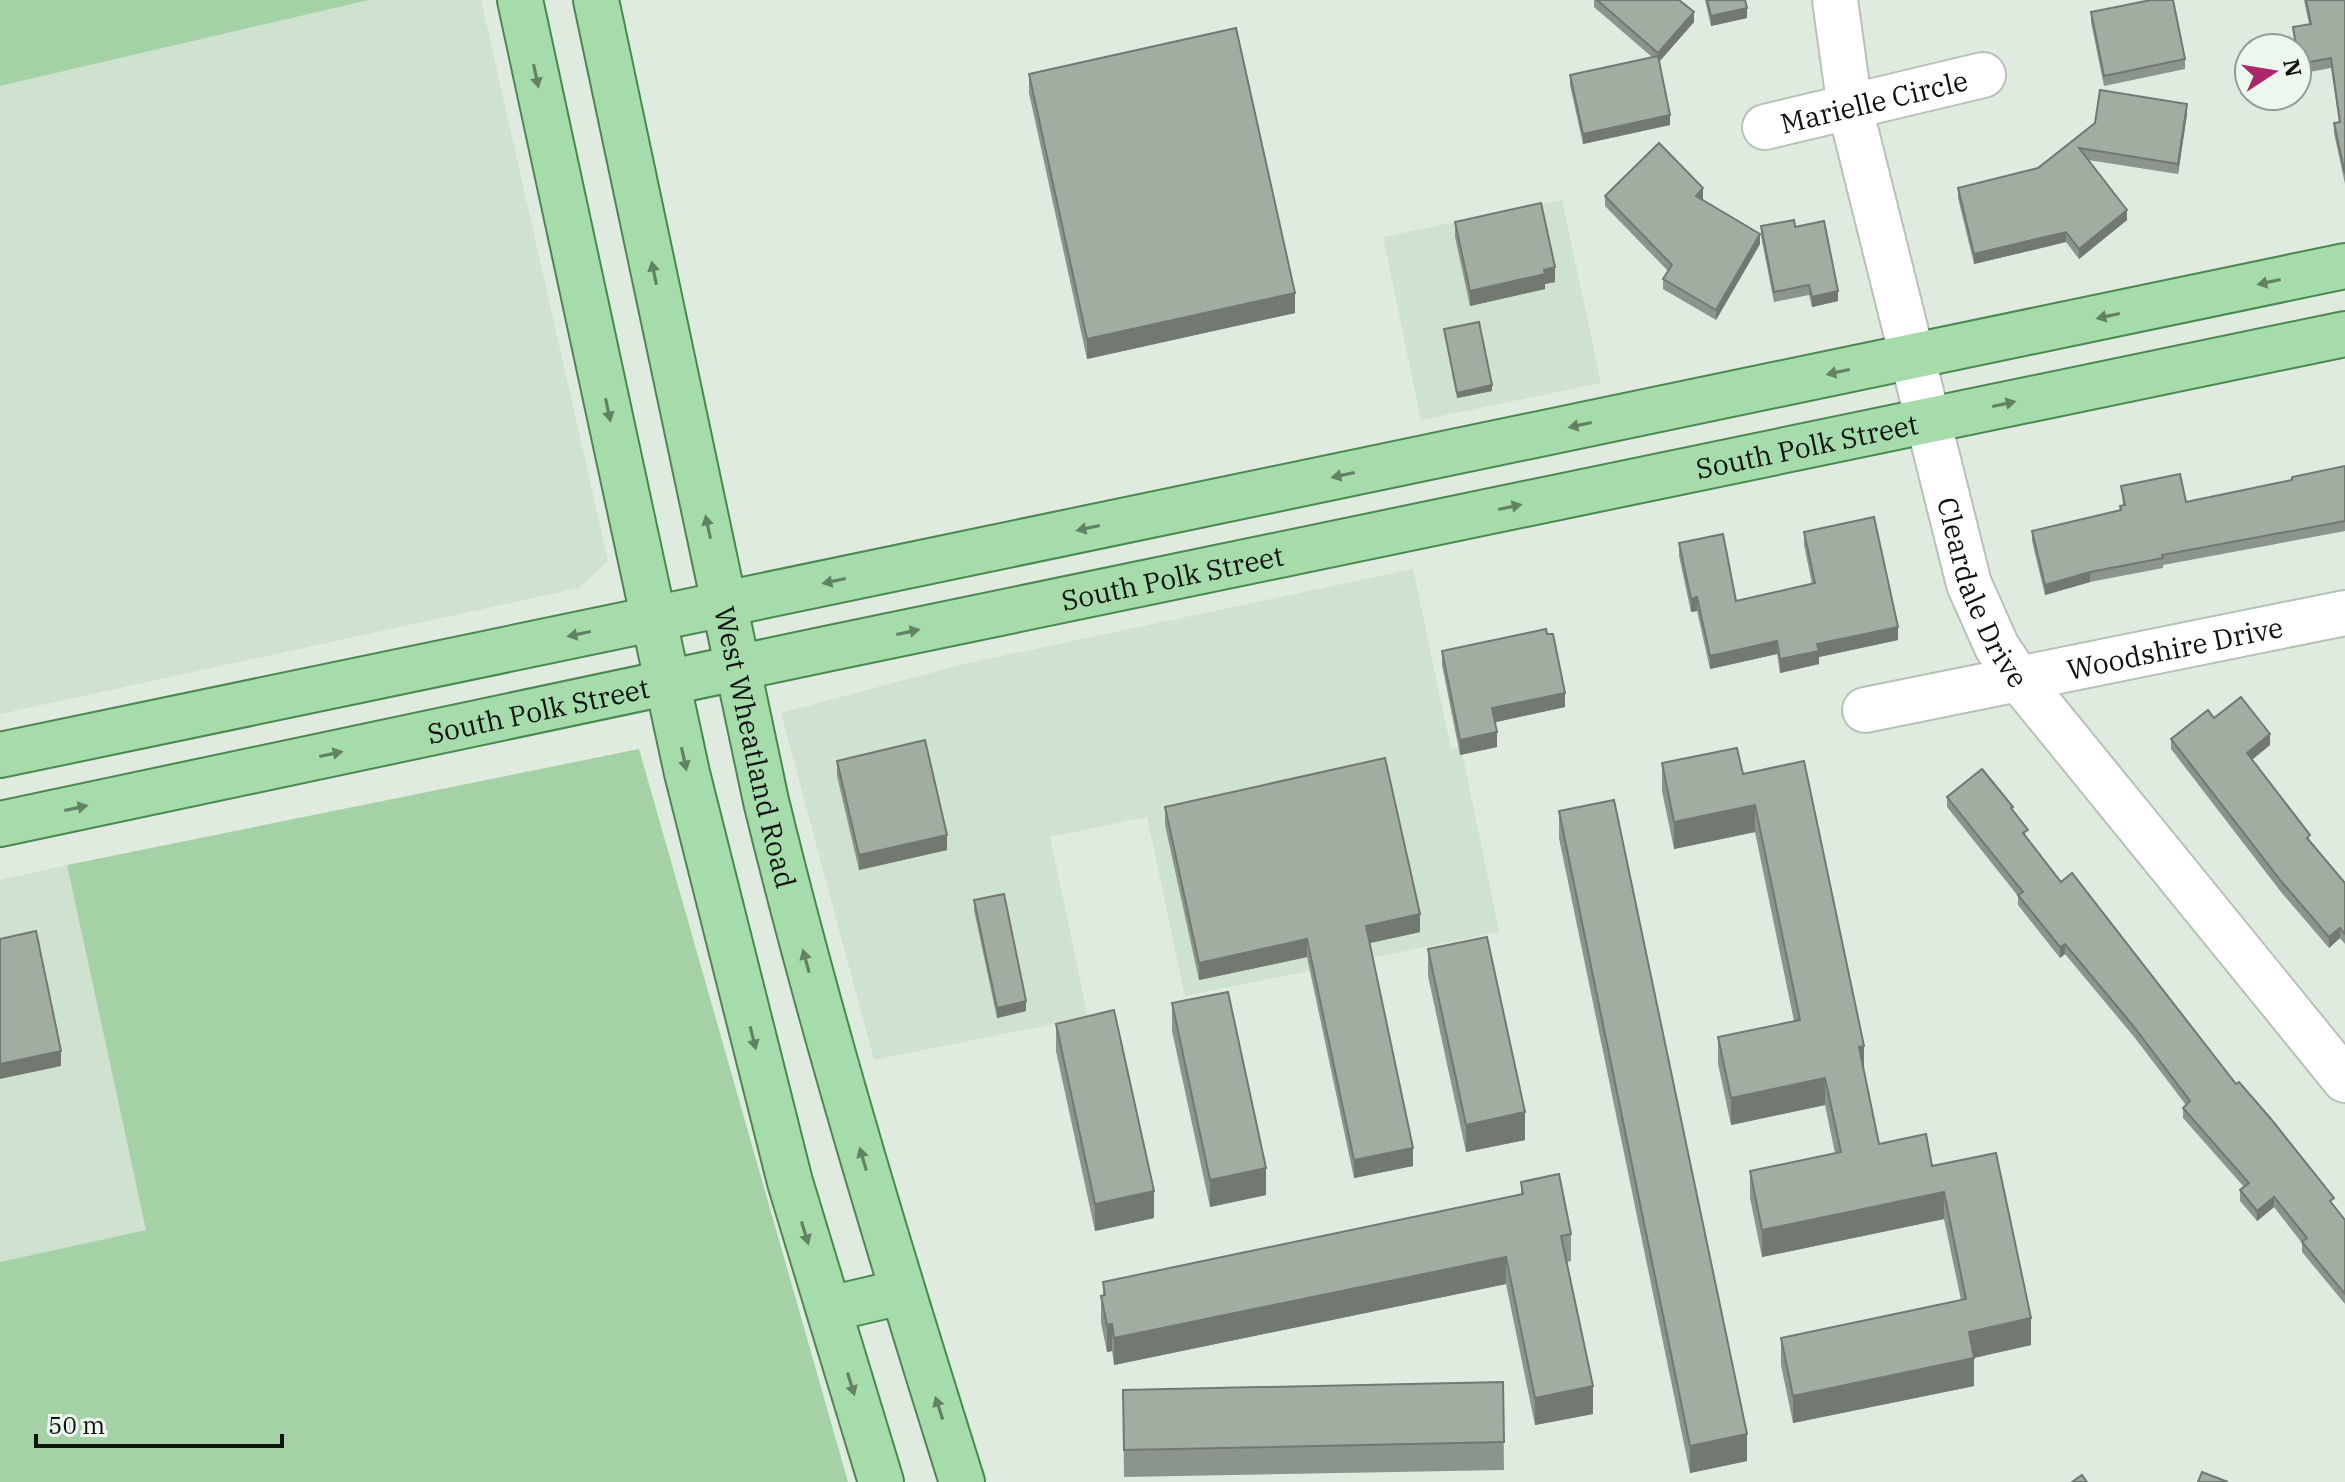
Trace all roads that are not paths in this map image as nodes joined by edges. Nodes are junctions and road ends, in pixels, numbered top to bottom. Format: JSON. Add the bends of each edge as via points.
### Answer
{"nodes":[{"id":1,"x":520,"y":0,"type":"edge"},
{"id":2,"x":596,"y":0,"type":"edge"},
{"id":3,"x":1835,"y":0,"type":"edge"},
{"id":4,"x":1983,"y":75,"type":"dead end"},
{"id":5,"x":1850,"y":108,"type":"junction"},
{"id":6,"x":1765,"y":127,"type":"dead end"},
{"id":7,"x":2345,"y":266,"type":"edge"},
{"id":8,"x":2345,"y":334,"type":"edge"},
{"id":9,"x":1914,"y":356,"type":"junction"},
{"id":10,"x":1928,"y":420,"type":"junction"},
{"id":11,"x":1419,"y":459,"type":"junction"},
{"id":12,"x":1434,"y":523,"type":"junction"},
{"id":13,"x":724,"y":604,"type":"junction"},
{"id":14,"x":2345,"y":613,"type":"edge"},
{"id":15,"x":653,"y":618,"type":"junction"},
{"id":16,"x":737,"y":668,"type":"junction"},
{"id":17,"x":2018,"y":678,"type":"junction"},
{"id":18,"x":668,"y":682,"type":"junction"},
{"id":19,"x":1865,"y":710,"type":"dead end"},
{"id":20,"x":0,"y":755,"type":"edge"},
{"id":21,"x":0,"y":824,"type":"edge"},
{"id":22,"x":2345,"y":1080,"type":"edge"},
{"id":23,"x":902,"y":1292,"type":"junction"},
{"id":24,"x":829,"y":1309,"type":"junction"},
{"id":25,"x":881,"y":1482,"type":"edge"},
{"id":26,"x":962,"y":1482,"type":"edge"}],
"edges":[{"from":1,"to":15,"type":"main road","one_way":true},
{"from":13,"to":2,"type":"main road","name":"West Wheatland Road","one_way":true},
{"from":3,"to":5,"type":"street","name":"Cleardale Drive"},
{"from":4,"to":5,"type":"street","name":"Marielle Circle"},
{"from":5,"to":6,"type":"street","name":"Marielle Circle"},
{"from":5,"to":9,"type":"street","name":"Cleardale Drive"},
{"from":7,"to":9,"type":"main road","one_way":true},
{"from":10,"to":8,"type":"main road","name":"South Polk Street","one_way":true},
{"from":9,"to":10,"type":"street","name":"Cleardale Drive"},
{"from":9,"to":11,"type":"main road","one_way":true},
{"from":12,"to":10,"type":"main road","name":"South Polk Street","one_way":true},
{"from":10,"to":17,"type":"street","name":"Cleardale Drive","via":[[1969,584],[1997,647]]},
{"from":11,"to":12,"type":"main road"},
{"from":11,"to":13,"type":"main road","one_way":true},
{"from":16,"to":12,"type":"main road","name":"South Polk Street","one_way":true},
{"from":13,"to":15,"type":"main road"},
{"from":13,"to":16,"type":"main road","name":"West Wheatland Road"},
{"from":14,"to":17,"type":"street","name":"Woodshire Drive"},
{"from":15,"to":18,"type":"main road"},
{"from":15,"to":20,"type":"main road","one_way":true},
{"from":16,"to":18,"type":"main road","name":"South Polk Street"},
{"from":23,"to":16,"type":"main road","name":"West Wheatland Road","one_way":true,"via":[[798,931]]},
{"from":17,"to":19,"type":"street","name":"Woodshire Drive"},
{"from":17,"to":22,"type":"street","name":"Cleardale Drive"},
{"from":21,"to":18,"type":"main road","name":"South Polk Street","one_way":true},
{"from":18,"to":24,"type":"main road","one_way":true,"via":[[769,1104]]},
{"from":23,"to":24,"type":"main road"},
{"from":26,"to":23,"type":"main road","name":"West Wheatland Road","one_way":true},
{"from":24,"to":25,"type":"main road","one_way":true}]}
